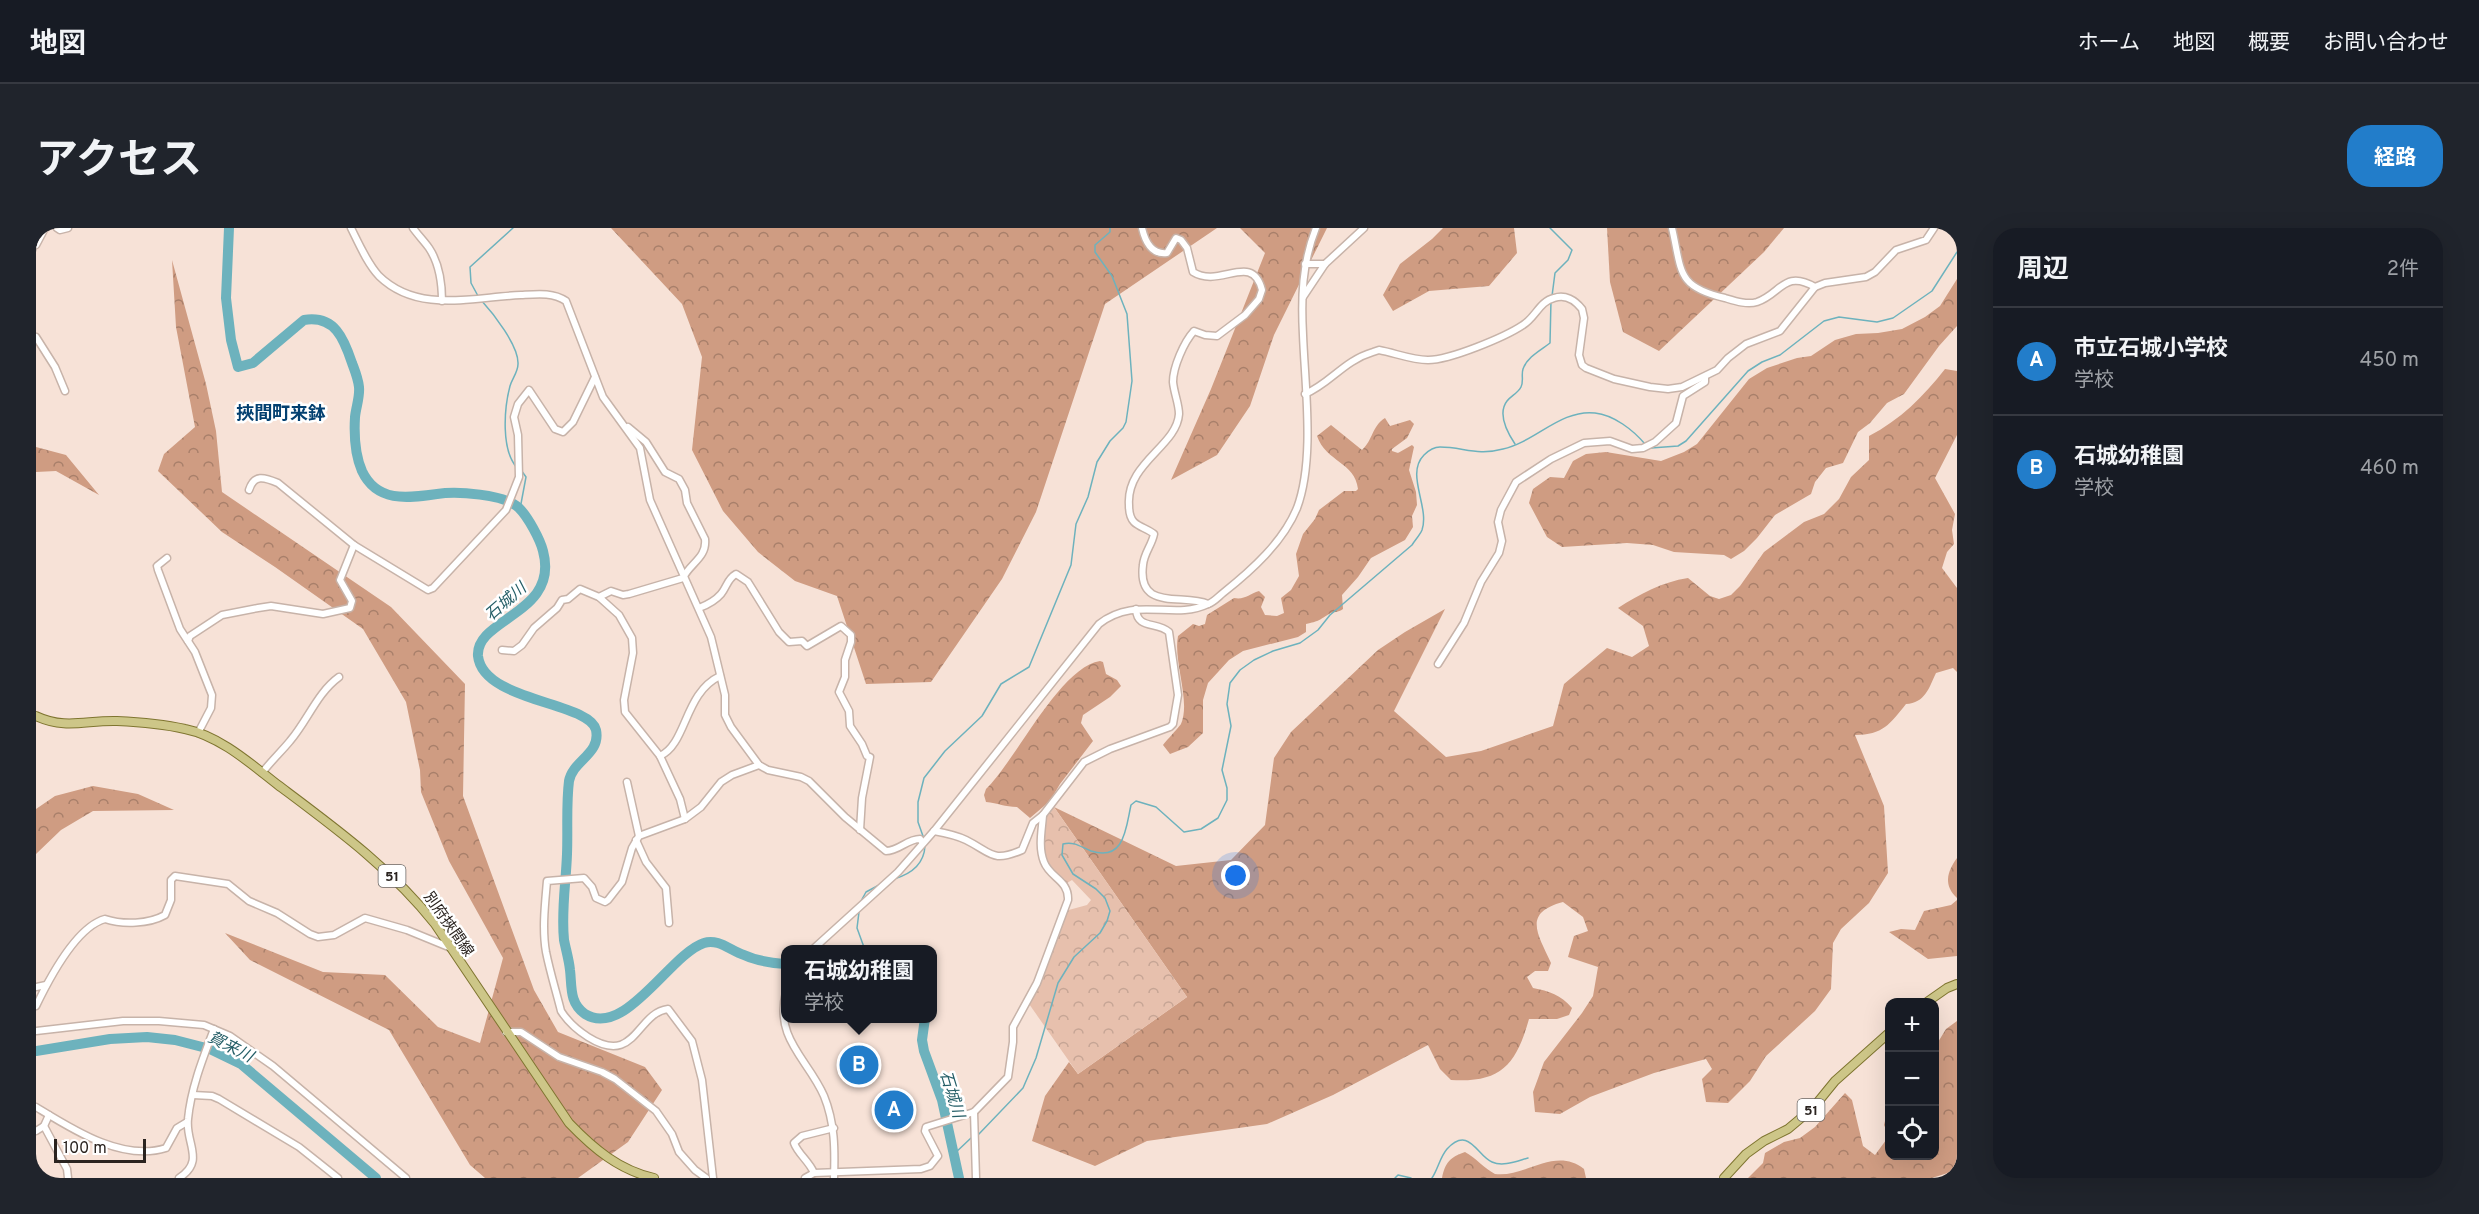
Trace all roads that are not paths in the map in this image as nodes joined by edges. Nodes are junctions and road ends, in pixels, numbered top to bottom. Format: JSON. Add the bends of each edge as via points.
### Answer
{"nodes":[{"id":1,"x":45,"y":228,"type":"edge"},
{"id":2,"x":57,"y":228,"type":"edge"},
{"id":3,"x":68,"y":228,"type":"edge"},
{"id":4,"x":351,"y":228,"type":"edge"},
{"id":5,"x":413,"y":228,"type":"edge"},
{"id":6,"x":1142,"y":228,"type":"edge"},
{"id":7,"x":1316,"y":228,"type":"edge"},
{"id":8,"x":1364,"y":228,"type":"edge"},
{"id":9,"x":1672,"y":228,"type":"edge"},
{"id":10,"x":1934,"y":228,"type":"edge"},
{"id":11,"x":36,"y":245,"type":"edge"},
{"id":12,"x":1305,"y":264,"type":"junction"},
{"id":13,"x":1325,"y":264,"type":"junction"},
{"id":14,"x":1815,"y":287,"type":"junction"},
{"id":15,"x":1301,"y":299,"type":"junction"},
{"id":16,"x":442,"y":301,"type":"junction"},
{"id":17,"x":36,"y":337,"type":"edge"},
{"id":18,"x":595,"y":376,"type":"junction"},
{"id":19,"x":1705,"y":378,"type":"junction"},
{"id":20,"x":65,"y":391,"type":"dead end"},
{"id":21,"x":1305,"y":394,"type":"junction"},
{"id":22,"x":622,"y":424,"type":"junction"},
{"id":23,"x":249,"y":490,"type":"dead end"},
{"id":24,"x":354,"y":545,"type":"junction"},
{"id":25,"x":168,"y":558,"type":"dead end"},
{"id":26,"x":683,"y":578,"type":"junction"},
{"id":27,"x":599,"y":597,"type":"junction"},
{"id":28,"x":1209,"y":604,"type":"junction"},
{"id":29,"x":699,"y":609,"type":"junction"},
{"id":30,"x":1136,"y":609,"type":"junction"},
{"id":31,"x":189,"y":640,"type":"junction"},
{"id":32,"x":502,"y":650,"type":"dead end"},
{"id":33,"x":1438,"y":664,"type":"dead end"},
{"id":34,"x":720,"y":676,"type":"junction"},
{"id":35,"x":339,"y":677,"type":"dead end"},
{"id":36,"x":36,"y":716,"type":"edge"},
{"id":37,"x":198,"y":733,"type":"junction"},
{"id":38,"x":660,"y":756,"type":"junction"},
{"id":39,"x":759,"y":765,"type":"junction"},
{"id":40,"x":262,"y":773,"type":"junction"},
{"id":41,"x":627,"y":782,"type":"dead end"},
{"id":42,"x":1043,"y":815,"type":"junction"},
{"id":43,"x":685,"y":819,"type":"junction"},
{"id":44,"x":860,"y":830,"type":"junction"},
{"id":45,"x":934,"y":831,"type":"junction"},
{"id":46,"x":637,"y":838,"type":"junction"},
{"id":47,"x":923,"y":843,"type":"junction"},
{"id":48,"x":669,"y":923,"type":"dead end"},
{"id":49,"x":818,"y":945,"type":"edge"},
{"id":50,"x":451,"y":948,"type":"junction"},
{"id":51,"x":1957,"y":984,"type":"edge"},
{"id":52,"x":46,"y":985,"type":"junction"},
{"id":53,"x":36,"y":987,"type":"edge"},
{"id":54,"x":1933,"y":998,"type":"edge"},
{"id":55,"x":36,"y":1006,"type":"edge"},
{"id":56,"x":785,"y":1023,"type":"edge"},
{"id":57,"x":214,"y":1029,"type":"junction"},
{"id":58,"x":36,"y":1031,"type":"edge"},
{"id":59,"x":506,"y":1032,"type":"junction"},
{"id":60,"x":1885,"y":1036,"type":"edge"},
{"id":61,"x":192,"y":1095,"type":"junction"},
{"id":62,"x":36,"y":1107,"type":"edge"},
{"id":63,"x":974,"y":1112,"type":"junction"},
{"id":64,"x":49,"y":1115,"type":"junction"},
{"id":65,"x":187,"y":1122,"type":"junction"},
{"id":66,"x":44,"y":1126,"type":"junction"},
{"id":67,"x":834,"y":1128,"type":"junction"},
{"id":68,"x":36,"y":1131,"type":"edge"},
{"id":69,"x":813,"y":1173,"type":"junction"},
{"id":70,"x":834,"y":1175,"type":"edge"},
{"id":71,"x":68,"y":1178,"type":"edge"},
{"id":72,"x":179,"y":1178,"type":"edge"},
{"id":73,"x":338,"y":1178,"type":"edge"},
{"id":74,"x":406,"y":1178,"type":"edge"},
{"id":75,"x":654,"y":1178,"type":"edge"},
{"id":76,"x":706,"y":1178,"type":"edge"},
{"id":77,"x":713,"y":1178,"type":"edge"},
{"id":78,"x":805,"y":1178,"type":"edge"},
{"id":79,"x":976,"y":1178,"type":"edge"},
{"id":80,"x":1724,"y":1178,"type":"edge"}],
"edges":[{"from":1,"to":11,"type":"street"},
{"from":2,"to":3,"type":"street"},
{"from":4,"to":16,"type":"street","via":[[378,275],[396,289],[422,299]]},
{"from":5,"to":16,"type":"street","via":[[435,261]]},
{"from":6,"to":28,"type":"street","via":[[1152,250],[1163,254],[1172,241],[1181,240],[1193,272],[1202,278],[1244,270],[1256,274],[1262,290],[1245,315],[1217,336],[1194,331],[1188,338],[1173,381],[1179,414],[1176,423],[1143,465],[1128,493],[1131,517],[1154,534],[1142,568],[1148,589],[1167,600],[1200,600]]},
{"from":7,"to":12,"type":"street"},
{"from":8,"to":13,"type":"street"},
{"from":9,"to":14,"type":"street","via":[[1684,277],[1707,294],[1751,303],[1759,302],[1789,281]]},
{"from":10,"to":14,"type":"street","via":[[1926,240],[1896,250],[1866,277]]},
{"from":12,"to":13,"type":"street"},
{"from":12,"to":15,"type":"street"},
{"from":13,"to":15,"type":"street"},
{"from":14,"to":19,"type":"street","via":[[1780,331],[1746,344]]},
{"from":15,"to":21,"type":"street"},
{"from":16,"to":18,"type":"street","via":[[532,294],[558,296],[571,309]]},
{"from":17,"to":20,"type":"street"},
{"from":18,"to":22,"type":"street","via":[[603,397]]},
{"from":18,"to":24,"type":"street","via":[[573,422],[563,432],[555,429],[531,392],[526,393],[514,417],[519,477],[506,510],[433,588],[428,590]]},
{"from":19,"to":21,"type":"street","via":[[1668,389],[1614,379],[1586,368],[1579,355],[1582,309],[1568,297],[1555,297],[1528,322],[1452,355],[1430,360],[1379,350],[1342,368]]},
{"from":19,"to":33,"type":"street","via":[[1705,382],[1683,396],[1676,423],[1655,442],[1632,449],[1610,441],[1584,443],[1516,482],[1499,516],[1499,554]]},
{"from":21,"to":28,"type":"street","via":[[1305,480],[1296,509],[1266,554]]},
{"from":22,"to":26,"type":"street","via":[[640,448],[650,500]]},
{"from":22,"to":26,"type":"street","via":[[640,435],[665,472],[679,479],[705,540],[704,552]]},
{"from":23,"to":24,"type":"street","via":[[258,478],[278,483]]},
{"from":24,"to":31,"type":"street","via":[[340,580],[352,601],[350,608],[323,614],[271,606],[232,613],[222,615]]},
{"from":25,"to":31,"type":"street","via":[[157,566],[158,570],[180,629]]},
{"from":26,"to":27,"type":"street","via":[[629,594],[611,591]]},
{"from":26,"to":29,"type":"street"},
{"from":27,"to":32,"type":"street","via":[[580,590],[562,600],[522,645],[513,651]]},
{"from":27,"to":38,"type":"street","via":[[619,615],[632,638],[625,712]]},
{"from":28,"to":30,"type":"street","via":[[1192,609]]},
{"from":29,"to":34,"type":"street","via":[[711,637]]},
{"from":29,"to":44,"type":"street","via":[[714,601],[736,574],[748,582],[789,642],[801,641],[807,646],[841,626],[849,632],[851,642],[839,692],[849,711],[850,726],[870,757]]},
{"from":30,"to":42,"type":"street","via":[[1140,622],[1169,632],[1178,695],[1173,723],[1165,730],[1084,762]]},
{"from":30,"to":45,"type":"street","via":[[1111,614],[1099,624]]},
{"from":31,"to":37,"type":"street","via":[[212,695],[211,708]]},
{"from":34,"to":38,"type":"street","via":[[693,702],[673,746]]},
{"from":34,"to":39,"type":"street","via":[[725,715]]},
{"from":35,"to":40,"type":"street","via":[[319,697],[290,742]]},
{"from":36,"to":37,"type":"main road","name":"別府挾間線","number":"51","via":[[63,725],[117,721]]},
{"from":37,"to":40,"type":"main road","name":"別府挾間線","number":"51","via":[[225,746]]},
{"from":38,"to":43,"type":"street"},
{"from":39,"to":43,"type":"street","via":[[732,774]]},
{"from":39,"to":44,"type":"street","via":[[809,781]]},
{"from":40,"to":50,"type":"main road","name":"別府挾間線","number":"51","via":[[398,881]]},
{"from":41,"to":46,"type":"street"},
{"from":42,"to":45,"type":"street","via":[[1033,823],[1022,850],[1001,857],[988,855],[953,835]]},
{"from":42,"to":63,"type":"street","via":[[1042,856],[1066,888],[1068,900],[1037,984],[1013,1027],[1008,1077]]},
{"from":43,"to":46,"type":"street"},
{"from":44,"to":47,"type":"street","via":[[886,851],[913,839]]},
{"from":45,"to":47,"type":"street"},
{"from":46,"to":48,"type":"street","via":[[646,862],[666,888]]},
{"from":46,"to":77,"type":"street","via":[[622,882],[605,902],[596,898],[584,878],[547,881],[546,950],[561,1011],[578,1030],[601,1045],[623,1044],[659,1011],[668,1009],[693,1041],[702,1080]]},
{"from":47,"to":49,"type":"street","via":[[898,872]]},
{"from":50,"to":52,"type":"street","via":[[365,918],[334,935],[318,938],[249,901],[228,884],[175,876],[165,915],[149,921],[105,919],[92,924]]},
{"from":50,"to":59,"type":"main road","name":"別府挾間線","number":"51"},
{"from":51,"to":54,"type":"main road"},
{"from":52,"to":53,"type":"street"},
{"from":52,"to":55,"type":"street"},
{"from":56,"to":67,"type":"street","via":[[792,1046],[823,1094]]},
{"from":57,"to":58,"type":"street","via":[[159,1021],[123,1021]]},
{"from":57,"to":61,"type":"street"},
{"from":57,"to":74,"type":"street","via":[[273,1066]]},
{"from":59,"to":75,"type":"main road","name":"別府挾間線","number":"51","via":[[569,1124],[592,1147],[612,1161]]},
{"from":59,"to":76,"type":"street","via":[[521,1032],[559,1057],[615,1079],[656,1111],[679,1152]]},
{"from":60,"to":80,"type":"main road","number":"51","via":[[1835,1081],[1813,1108],[1788,1129],[1746,1154]]},
{"from":61,"to":65,"type":"street"},
{"from":61,"to":73,"type":"street","via":[[219,1098],[299,1147]]},
{"from":62,"to":64,"type":"street"},
{"from":63,"to":70,"type":"street","via":[[930,1124],[924,1131],[938,1156],[930,1166]]},
{"from":63,"to":79,"type":"street"},
{"from":64,"to":65,"type":"street","via":[[107,1145],[138,1152],[166,1148],[177,1128]]},
{"from":64,"to":66,"type":"street"},
{"from":65,"to":72,"type":"street","via":[[193,1161]]},
{"from":66,"to":68,"type":"street"},
{"from":66,"to":71,"type":"street"},
{"from":67,"to":69,"type":"street","via":[[802,1136],[794,1143]]},
{"from":67,"to":70,"type":"street"},
{"from":69,"to":70,"type":"street"},
{"from":69,"to":78,"type":"street"}]}
